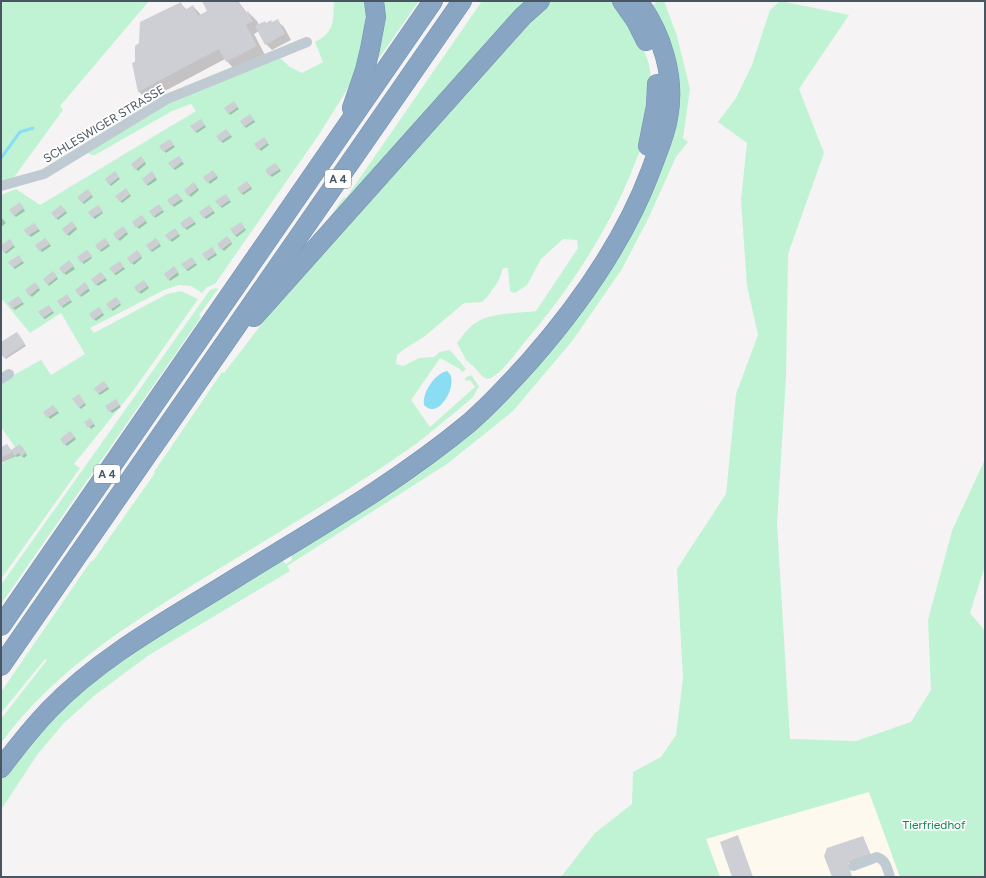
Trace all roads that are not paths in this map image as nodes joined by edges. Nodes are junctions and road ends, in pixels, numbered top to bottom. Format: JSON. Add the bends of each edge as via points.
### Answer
{"nodes":[{"id":1,"x":374,"y":1,"type":"edge"},
{"id":2,"x":433,"y":1,"type":"edge"},
{"id":3,"x":462,"y":1,"type":"edge"},
{"id":4,"x":540,"y":1,"type":"edge"},
{"id":5,"x":626,"y":2,"type":"edge"},
{"id":6,"x":307,"y":42,"type":"dead end"},
{"id":7,"x":344,"y":130,"type":"junction"},
{"id":8,"x":1,"y":186,"type":"edge"},
{"id":9,"x":214,"y":358,"type":"junction"},
{"id":10,"x":1,"y":626,"type":"edge"},
{"id":11,"x":1,"y":666,"type":"edge"},
{"id":12,"x":1,"y":753,"type":"edge"},
{"id":13,"x":1,"y":768,"type":"edge"},
{"id":14,"x":853,"y":866,"type":"dead end"},
{"id":15,"x":890,"y":877,"type":"edge"}],
"edges":[{"from":1,"to":7,"type":"highway","number":"A 4","via":[[376,17],[370,49]]},
{"from":2,"to":7,"type":"highway","number":"A 4"},
{"from":3,"to":9,"type":"highway","number":"A 4"},
{"from":4,"to":9,"type":"highway","via":[[523,16],[268,302]]},
{"from":5,"to":12,"type":"highway","via":[[645,37],[654,65],[657,92],[652,128],[633,188],[605,244],[552,320],[488,390],[435,437],[376,480],[93,657],[51,693]]},
{"from":5,"to":13,"type":"highway","via":[[645,10],[659,38],[667,62],[670,90],[668,117],[660,147],[629,220],[613,250],[563,322],[516,376],[471,421],[392,480],[339,515],[125,647],[49,710]]},
{"from":6,"to":8,"type":"street","name":"SCHLESWIGER STRASSE","via":[[167,99],[44,174]]},
{"from":7,"to":10,"type":"highway","number":"A 4"},
{"from":9,"to":11,"type":"highway","number":"A 4"},
{"from":14,"to":15,"type":"street","via":[[877,856],[886,863]]}]}
